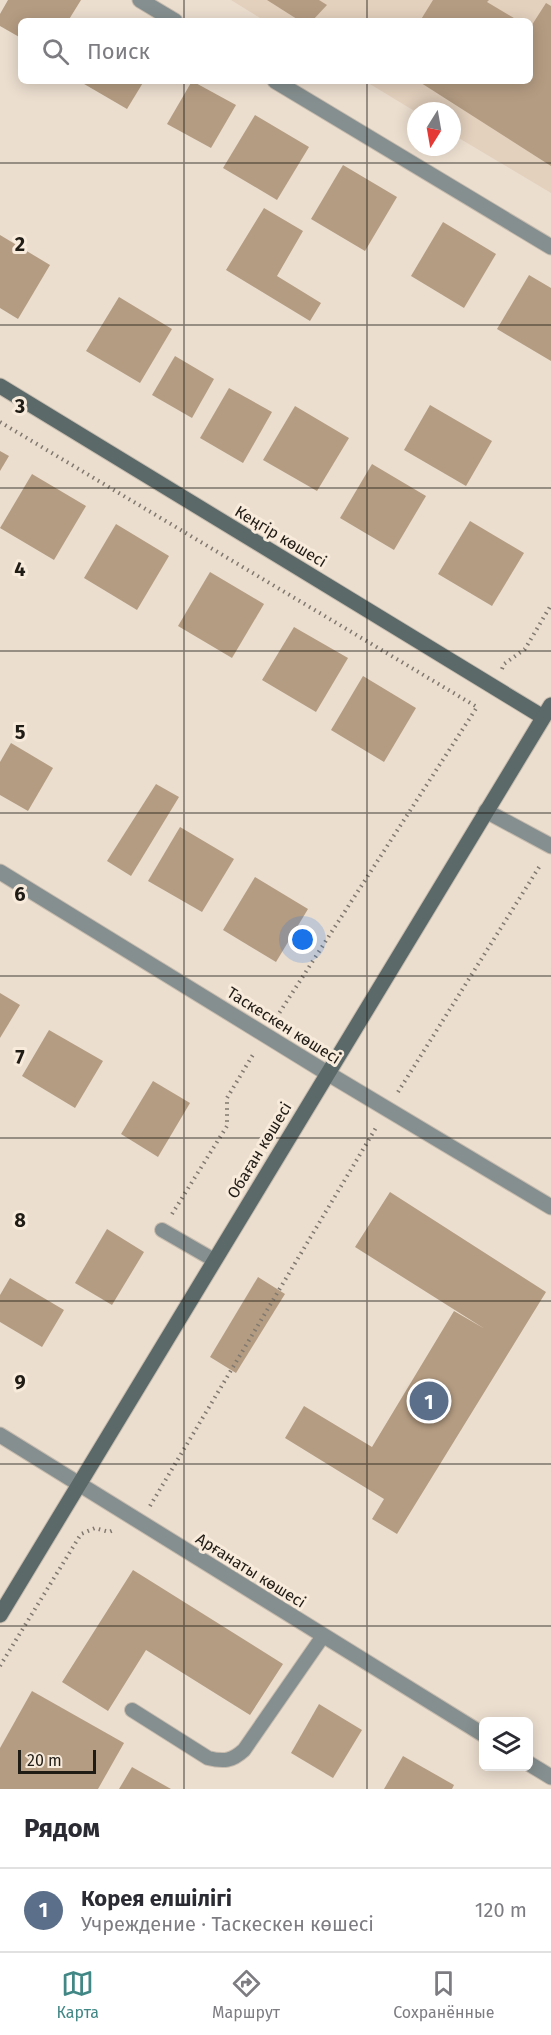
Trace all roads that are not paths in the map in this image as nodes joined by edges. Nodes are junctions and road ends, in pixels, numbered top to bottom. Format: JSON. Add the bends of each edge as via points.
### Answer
{"nodes":[{"id":1,"x":140,"y":0,"type":"edge"},
{"id":2,"x":170,"y":18,"type":"edge"},
{"id":3,"x":280,"y":84,"type":"edge"},
{"id":4,"x":551,"y":247,"type":"edge"},
{"id":5,"x":0,"y":386,"type":"edge"},
{"id":6,"x":547,"y":711,"type":"edge"},
{"id":7,"x":486,"y":811,"type":"junction"},
{"id":8,"x":548,"y":852,"type":"edge"},
{"id":9,"x":0,"y":872,"type":"edge"},
{"id":10,"x":327,"y":1073,"type":"junction"},
{"id":11,"x":551,"y":1207,"type":"edge"},
{"id":12,"x":162,"y":1230,"type":"road end"},
{"id":13,"x":214,"y":1260,"type":"junction"},
{"id":14,"x":0,"y":1435,"type":"edge"},
{"id":15,"x":78,"y":1484,"type":"junction"},
{"id":16,"x":0,"y":1615,"type":"edge"},
{"id":17,"x":323,"y":1636,"type":"junction"},
{"id":18,"x":132,"y":1710,"type":"dead end"},
{"id":19,"x":479,"y":1733,"type":"edge"},
{"id":20,"x":533,"y":1766,"type":"edge"},
{"id":21,"x":551,"y":1777,"type":"edge"}],
"edges":[{"from":1,"to":2,"type":"street"},
{"from":3,"to":4,"type":"street"},
{"from":5,"to":6,"type":"street","name":"Кеңгір көшесі","via":[[491,685]]},
{"from":6,"to":7,"type":"street","name":"Обаған көшесі"},
{"from":7,"to":8,"type":"street"},
{"from":7,"to":10,"type":"street","name":"Обаған көшесі"},
{"from":9,"to":10,"type":"street","name":"Таскескен көшесі"},
{"from":10,"to":11,"type":"street","name":"Таскескен көшесі"},
{"from":10,"to":13,"type":"street","name":"Обаған көшесі"},
{"from":12,"to":13,"type":"lane"},
{"from":13,"to":15,"type":"street","name":"Обаған көшесі"},
{"from":14,"to":15,"type":"street","name":"Арғанаты көшесі"},
{"from":15,"to":16,"type":"street","name":"Обаған көшесі"},
{"from":15,"to":17,"type":"street","name":"Арғанаты көшесі"},
{"from":17,"to":18,"type":"lane","via":[[235,1758],[221,1762],[208,1758]]},
{"from":17,"to":19,"type":"street","name":"Арғанаты көшесі"},
{"from":20,"to":21,"type":"street"}]}
